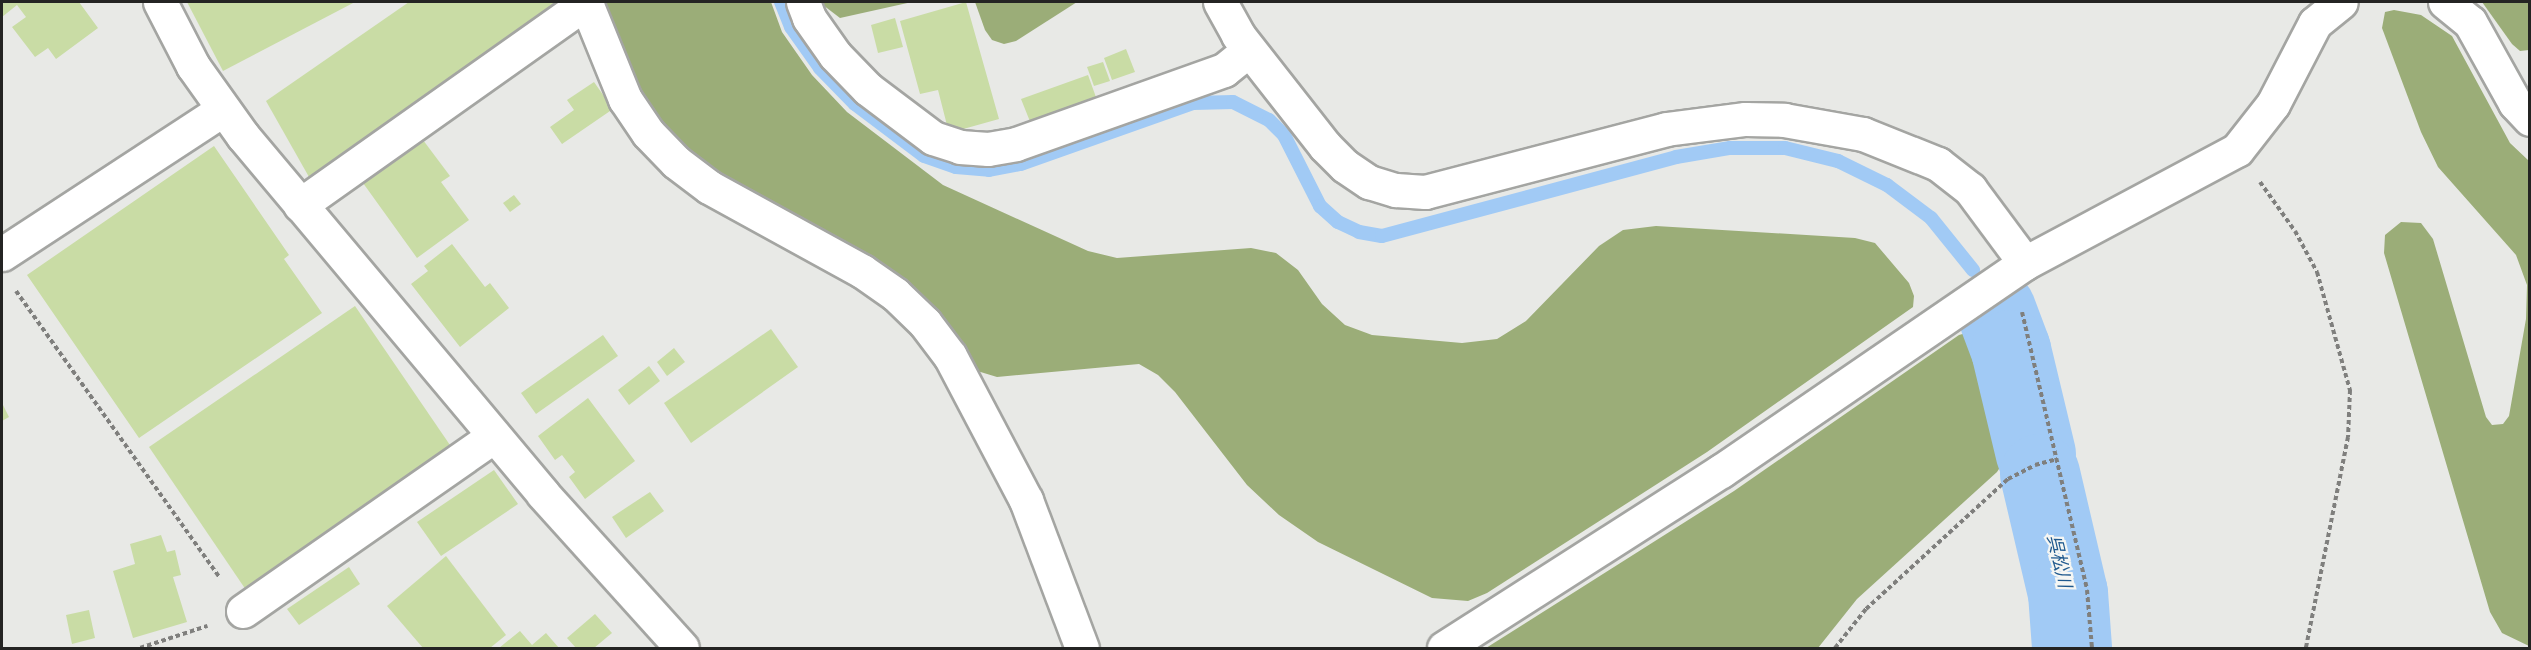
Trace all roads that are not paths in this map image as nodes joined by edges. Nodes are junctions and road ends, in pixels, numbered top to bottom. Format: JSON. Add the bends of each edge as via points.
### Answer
{"nodes":[{"id":1,"x":160,"y":2,"type":"edge"},
{"id":2,"x":586,"y":2,"type":"edge"},
{"id":3,"x":803,"y":2,"type":"edge"},
{"id":4,"x":1220,"y":2,"type":"edge"},
{"id":5,"x":2341,"y":2,"type":"edge"},
{"id":6,"x":2445,"y":2,"type":"edge"},
{"id":7,"x":1249,"y":50,"type":"junction"},
{"id":8,"x":222,"y":110,"type":"junction"},
{"id":9,"x":2529,"y":119,"type":"edge"},
{"id":10,"x":300,"y":204,"type":"junction"},
{"id":11,"x":5,"y":267,"type":"edge"},
{"id":12,"x":2015,"y":270,"type":"junction"},
{"id":13,"x":494,"y":436,"type":"junction"},
{"id":14,"x":243,"y":610,"type":"road end"},
{"id":15,"x":682,"y":648,"type":"edge"},
{"id":16,"x":1082,"y":648,"type":"edge"},
{"id":17,"x":1444,"y":648,"type":"edge"}],
"edges":[{"from":1,"to":8,"type":"street","via":[[193,66]]},
{"from":2,"to":10,"type":"street"},
{"from":2,"to":16,"type":"street","via":[[625,99],[648,133],[676,162],[709,187],[862,271],[896,294],[925,323],[950,356],[1026,500]]},
{"from":3,"to":7,"type":"street","via":[[835,56],[868,90],[933,138],[960,147],[988,149],[1016,144],[1224,70]]},
{"from":4,"to":7,"type":"street"},
{"from":5,"to":12,"type":"street","via":[[2315,23],[2273,104],[2236,150]]},
{"from":6,"to":9,"type":"street","via":[[2470,22],[2515,103]]},
{"from":7,"to":12,"type":"street","via":[[1346,166],[1370,182],[1396,190],[1425,192],[1453,186],[1666,129],[1705,122],[1785,120],[1863,134],[1938,164],[1970,189]]},
{"from":8,"to":10,"type":"street"},
{"from":8,"to":11,"type":"street"},
{"from":10,"to":13,"type":"street"},
{"from":12,"to":17,"type":"street","via":[[1721,471]]},
{"from":13,"to":14,"type":"street"},
{"from":13,"to":15,"type":"street"}]}
